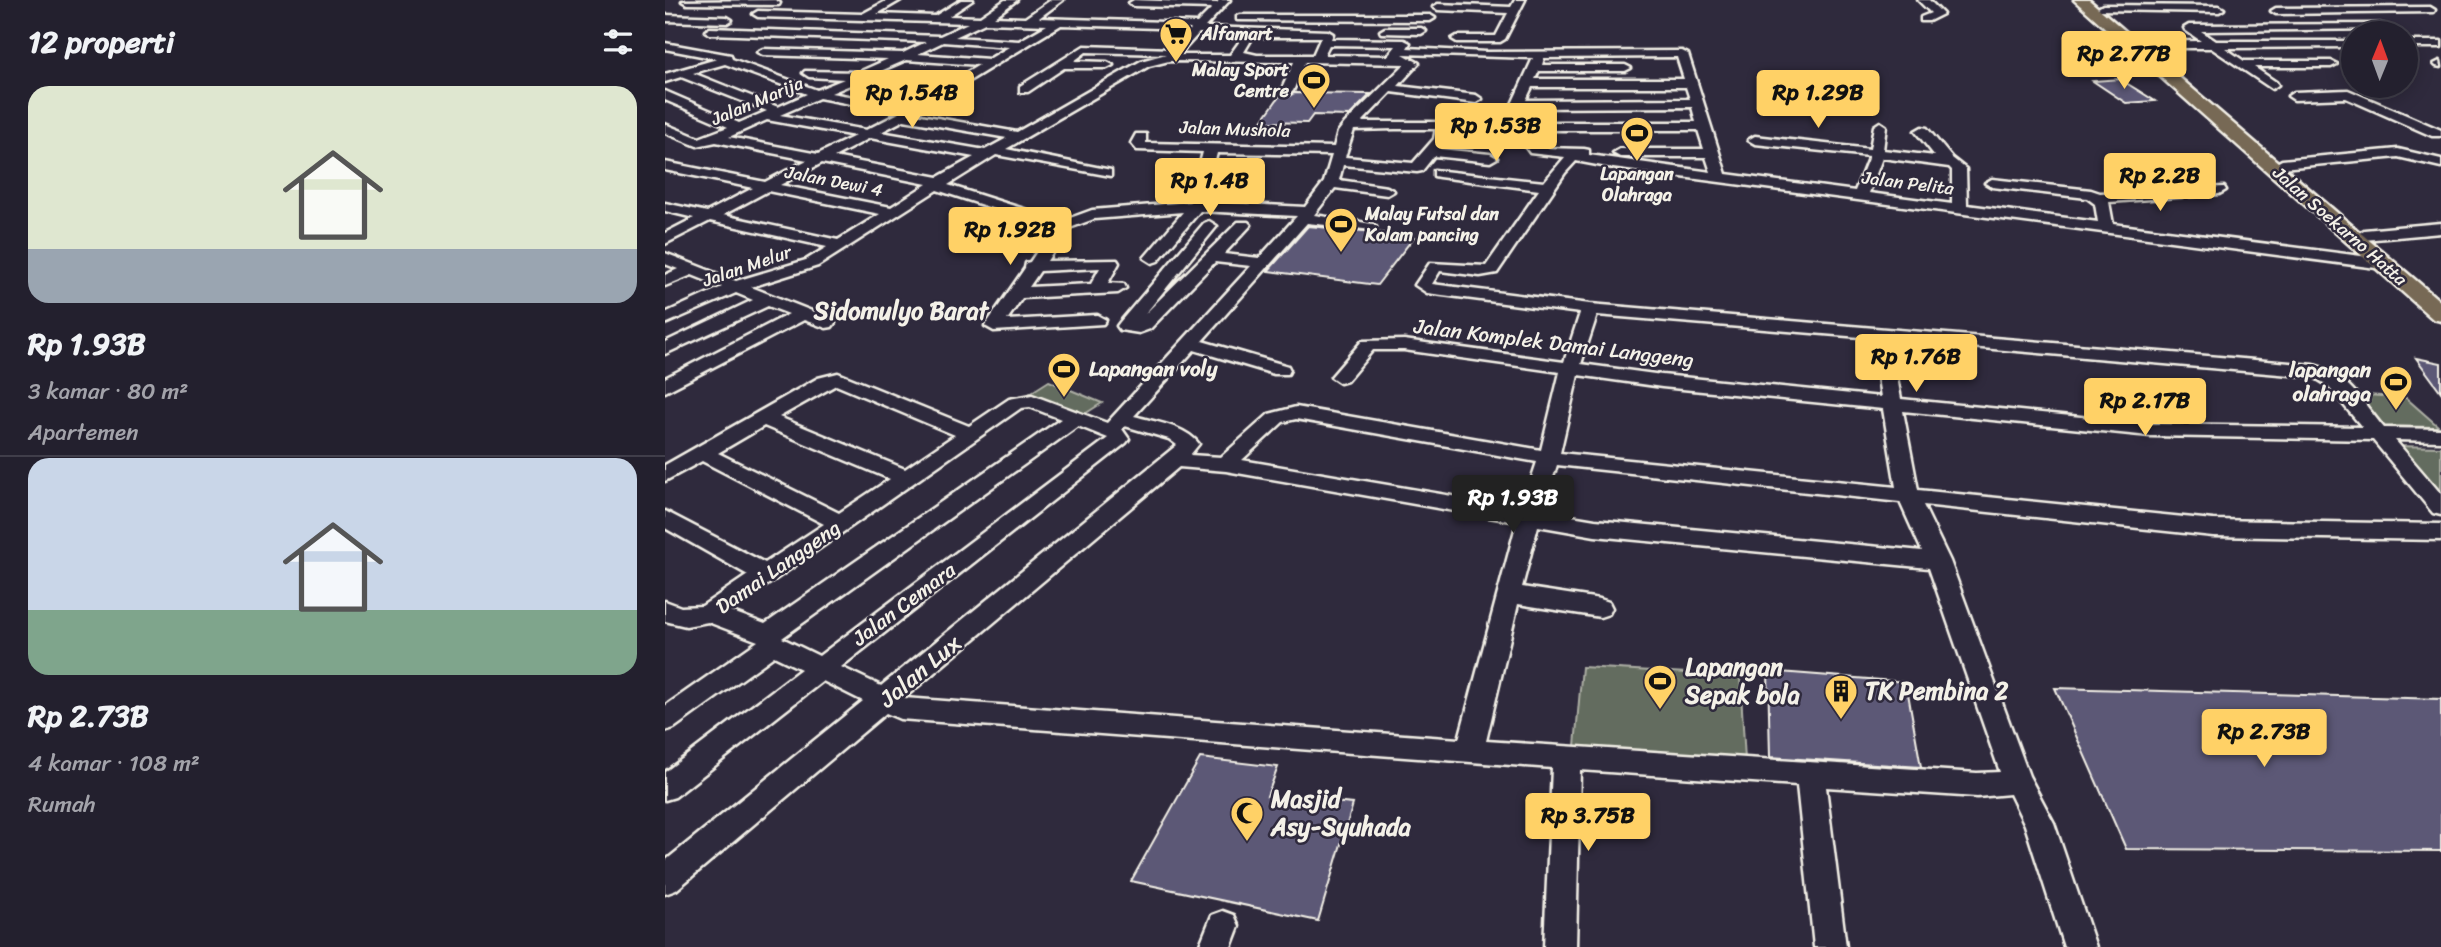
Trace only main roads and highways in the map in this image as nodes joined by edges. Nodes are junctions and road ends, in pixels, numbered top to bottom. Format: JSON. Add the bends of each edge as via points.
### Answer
{"nodes":[{"id":1,"x":2081,"y":0,"type":"edge"},
{"id":2,"x":2098,"y":4,"type":"edge"},
{"id":3,"x":2242,"y":136,"type":"junction"},
{"id":4,"x":2441,"y":300,"type":"edge"},
{"id":5,"x":2441,"y":314,"type":"edge"}],
"edges":[{"from":1,"to":3,"type":"main road","name":"Jalan Soekarno Hatta"},
{"from":2,"to":3,"type":"main road","name":"Jalan Soekarno Hatta"},
{"from":3,"to":4,"type":"main road","name":"Jalan Soekarno Hatta","via":[[2282,164]]},
{"from":3,"to":5,"type":"main road","name":"Jalan Soekarno Hatta"}]}
